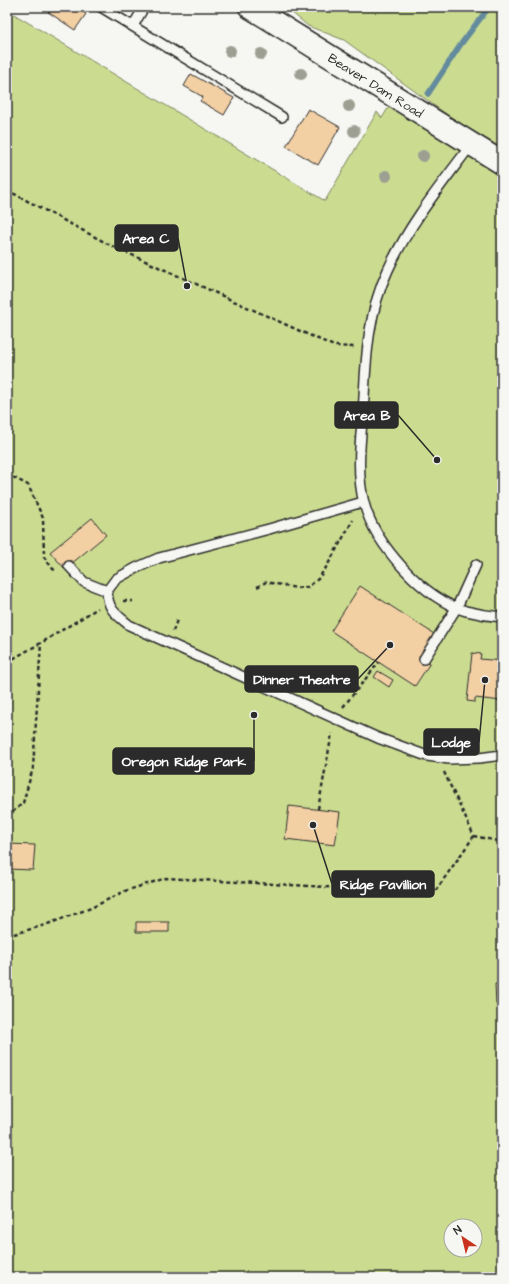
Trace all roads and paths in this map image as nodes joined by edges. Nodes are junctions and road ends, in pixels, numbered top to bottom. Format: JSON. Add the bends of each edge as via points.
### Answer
{"nodes":[{"id":1,"x":101,"y":7,"type":"edge"},
{"id":2,"x":144,"y":7,"type":"edge"},
{"id":3,"x":250,"y":7,"type":"edge"},
{"id":4,"x":133,"y":26,"type":"junction"},
{"id":5,"x":282,"y":117,"type":"dead end"},
{"id":6,"x":472,"y":145,"type":"junction"},
{"id":7,"x":502,"y":163,"type":"edge"},
{"id":8,"x":7,"y":190,"type":"edge"},
{"id":9,"x":367,"y":347,"type":"junction"},
{"id":10,"x":7,"y":474,"type":"edge"},
{"id":11,"x":363,"y":502,"type":"junction"},
{"id":12,"x":69,"y":566,"type":"dead end"},
{"id":13,"x":476,"y":566,"type":"dead end"},
{"id":14,"x":76,"y":573,"type":"junction"},
{"id":15,"x":257,"y":587,"type":"dead end"},
{"id":16,"x":107,"y":591,"type":"junction"},
{"id":17,"x":108,"y":602,"type":"junction"},
{"id":18,"x":457,"y":607,"type":"junction"},
{"id":19,"x":502,"y":617,"type":"edge"},
{"id":20,"x":41,"y":644,"type":"junction"},
{"id":21,"x":424,"y":659,"type":"dead end"},
{"id":22,"x":7,"y":662,"type":"edge"},
{"id":23,"x":502,"y":755,"type":"edge"},
{"id":24,"x":438,"y":758,"type":"junction"},
{"id":25,"x":7,"y":817,"type":"edge"},
{"id":26,"x":474,"y":836,"type":"junction"},
{"id":27,"x":502,"y":842,"type":"edge"},
{"id":28,"x":7,"y":936,"type":"edge"}],
"edges":[{"from":1,"to":4,"type":"lane"},
{"from":2,"to":4,"type":"lane"},
{"from":3,"to":6,"type":"street","name":"Beaver Dam Road"},
{"from":4,"to":5,"type":"lane"},
{"from":6,"to":7,"type":"street","name":"Beaver Dam Road"},
{"from":6,"to":9,"type":"lane","via":[[430,199],[394,257],[375,304]]},
{"from":8,"to":9,"type":"path","via":[[110,245],[334,346]]},
{"from":9,"to":11,"type":"lane","via":[[360,472]]},
{"from":10,"to":14,"type":"path","via":[[28,485],[43,518],[44,557],[52,569],[66,578]]},
{"from":11,"to":15,"type":"path","via":[[328,566],[318,579],[308,587],[302,588],[266,582]]},
{"from":11,"to":16,"type":"lane","via":[[159,558],[116,579]]},
{"from":11,"to":18,"type":"lane","via":[[370,520],[393,557],[428,592]]},
{"from":12,"to":14,"type":"lane"},
{"from":13,"to":18,"type":"lane"},
{"from":14,"to":16,"type":"lane","via":[[84,582]]},
{"from":16,"to":17,"type":"lane"},
{"from":17,"to":20,"type":"path"},
{"from":17,"to":24,"type":"lane","via":[[112,611],[129,625],[378,738]]},
{"from":18,"to":19,"type":"lane","via":[[465,611]]},
{"from":18,"to":21,"type":"lane"},
{"from":20,"to":22,"type":"path"},
{"from":20,"to":25,"type":"path","via":[[33,768],[23,803]]},
{"from":23,"to":24,"type":"lane","via":[[449,760]]},
{"from":24,"to":26,"type":"path"},
{"from":26,"to":27,"type":"path"},
{"from":26,"to":28,"type":"path","via":[[434,894],[166,878],[125,891],[91,908],[45,925]]}]}
